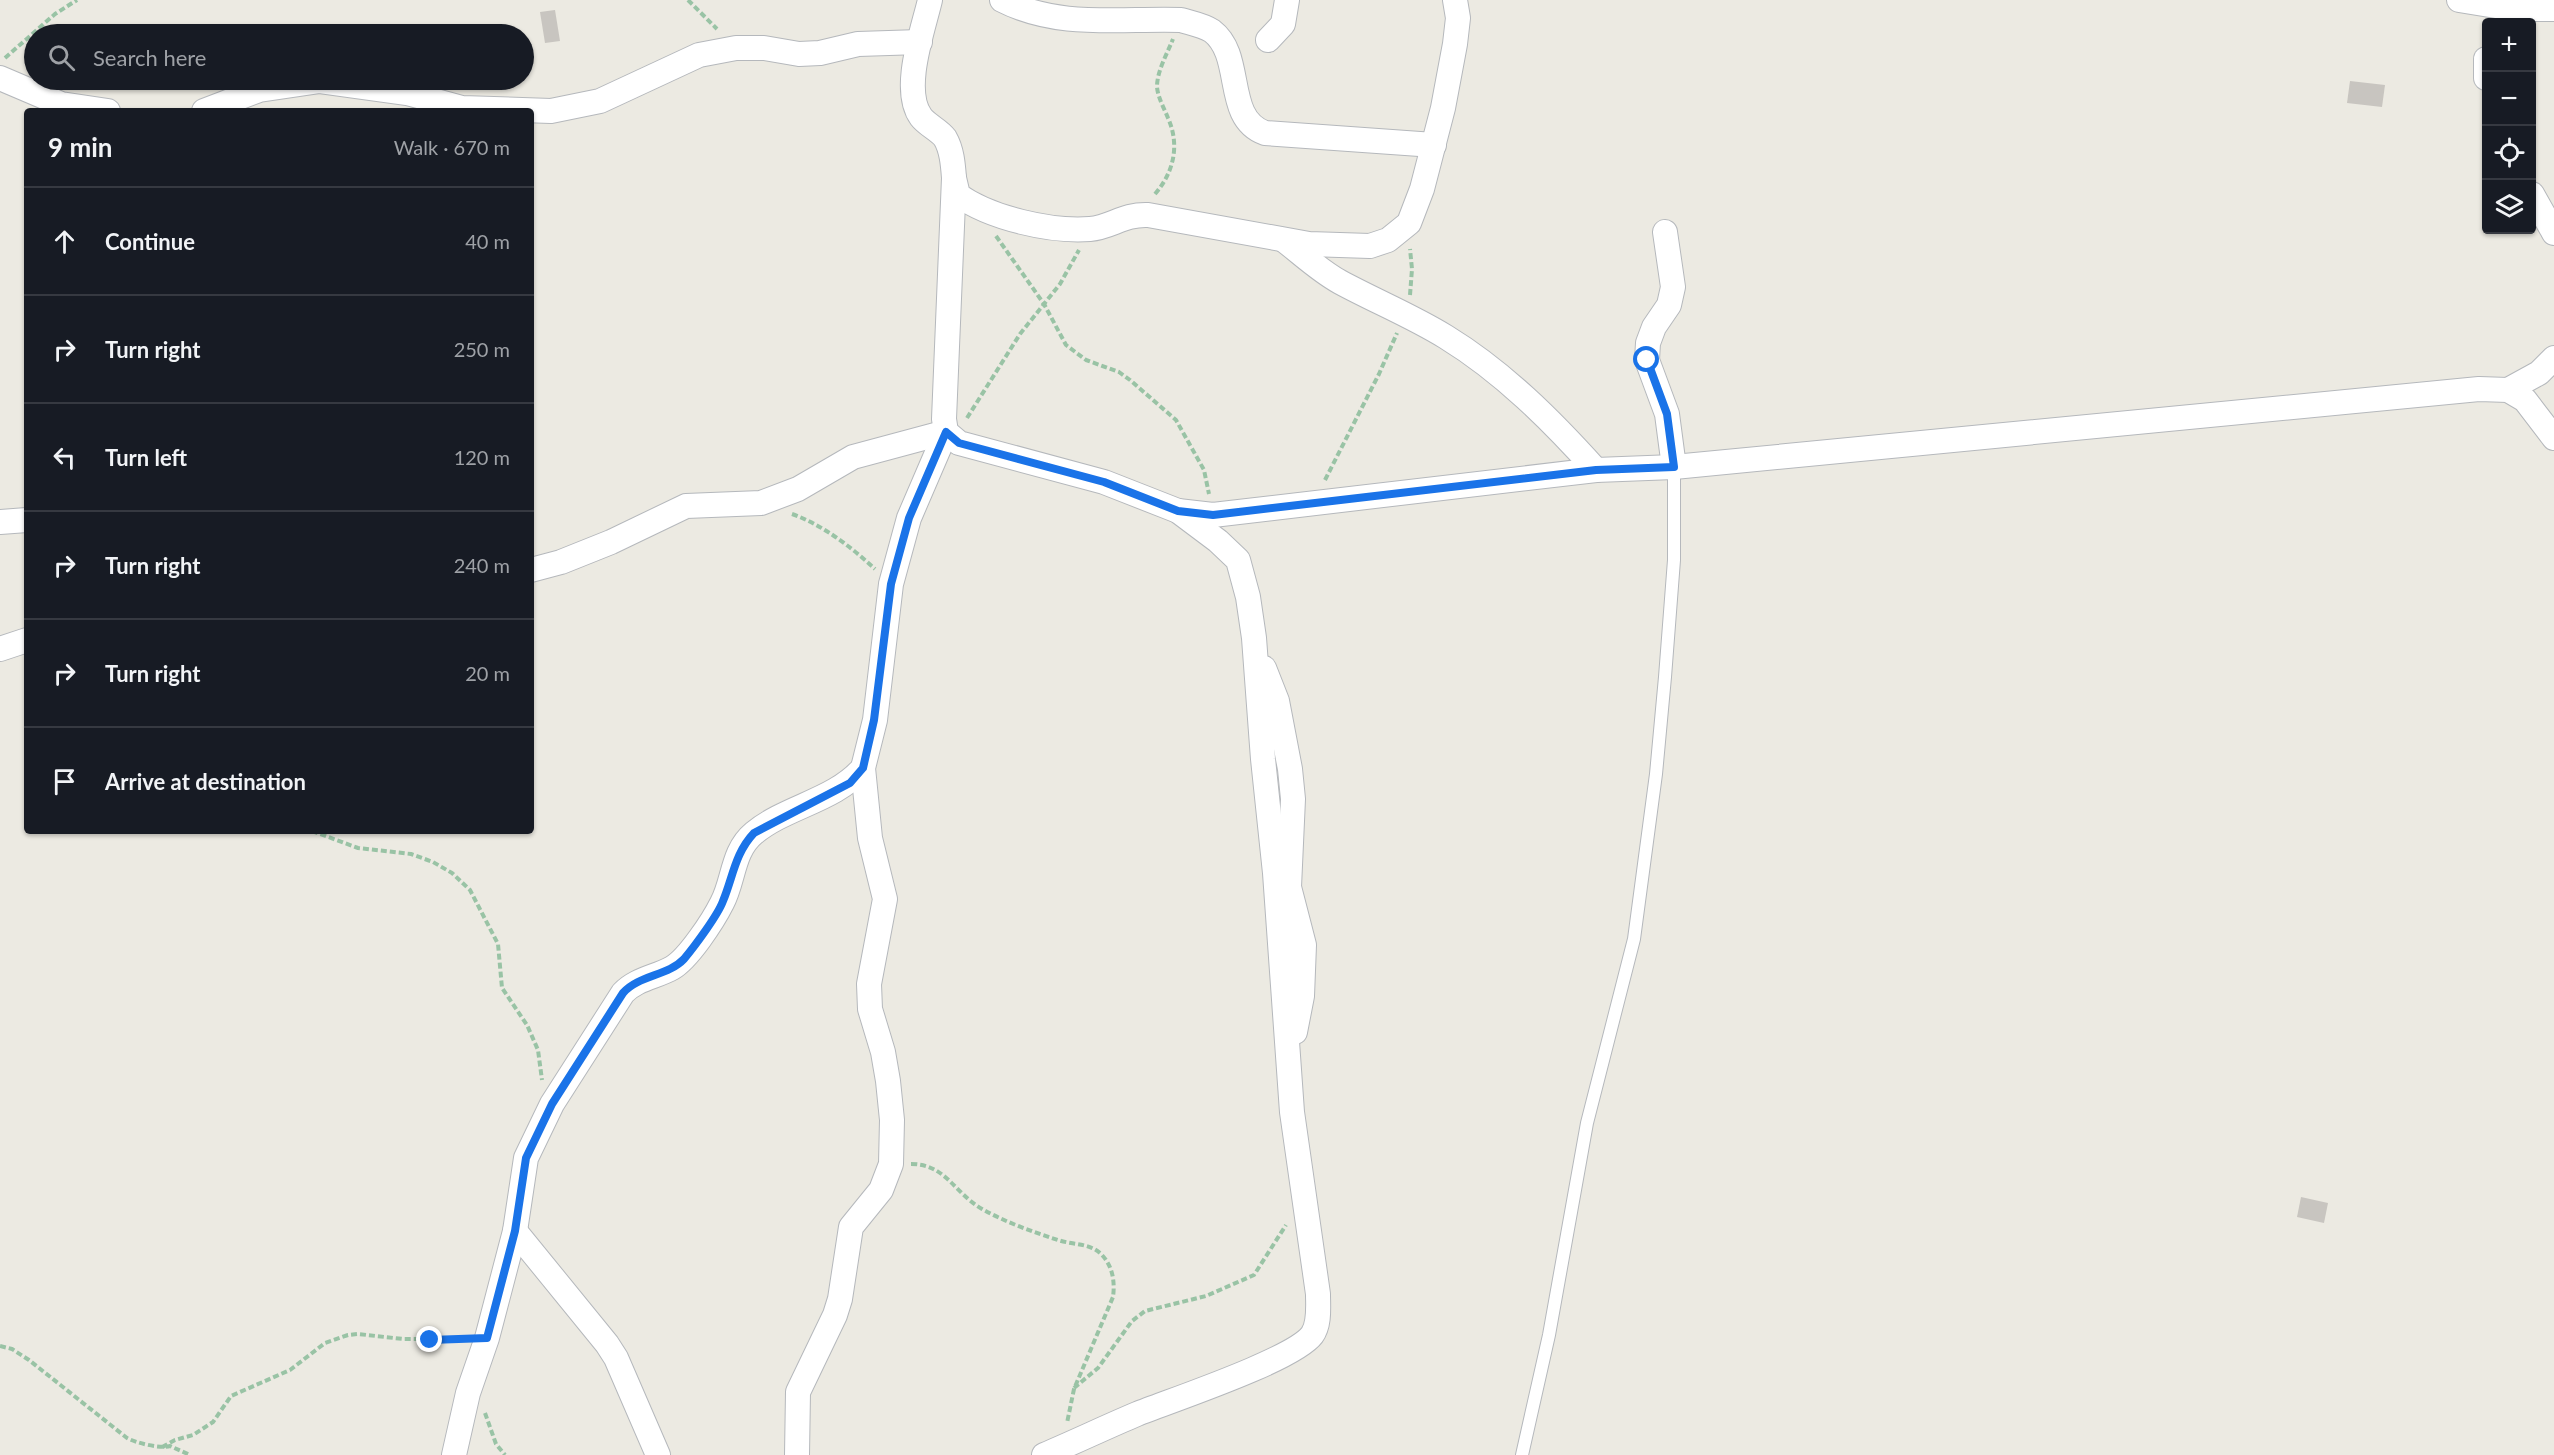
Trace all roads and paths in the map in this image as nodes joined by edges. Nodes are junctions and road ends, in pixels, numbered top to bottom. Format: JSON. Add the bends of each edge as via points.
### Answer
{"nodes":[{"id":1,"x":77,"y":0,"type":"edge"},
{"id":2,"x":688,"y":0,"type":"edge"},
{"id":3,"x":930,"y":0,"type":"edge"},
{"id":4,"x":1002,"y":0,"type":"edge"},
{"id":5,"x":1287,"y":0,"type":"edge"},
{"id":6,"x":1455,"y":0,"type":"edge"},
{"id":7,"x":2459,"y":0,"type":"edge"},
{"id":8,"x":2554,"y":9,"type":"edge"},
{"id":9,"x":2509,"y":16,"type":"edge"},
{"id":10,"x":1181,"y":20,"type":"junction"},
{"id":11,"x":42,"y":24,"type":"edge"},
{"id":12,"x":24,"y":40,"type":"edge"},
{"id":13,"x":1268,"y":40,"type":"dead end"},
{"id":14,"x":921,"y":42,"type":"junction"},
{"id":15,"x":736,"y":48,"type":"junction"},
{"id":16,"x":0,"y":62,"type":"edge"},
{"id":17,"x":0,"y":78,"type":"edge"},
{"id":18,"x":24,"y":88,"type":"edge"},
{"id":19,"x":28,"y":90,"type":"edge"},
{"id":20,"x":259,"y":90,"type":"edge"},
{"id":21,"x":385,"y":90,"type":"edge"},
{"id":22,"x":88,"y":108,"type":"edge"},
{"id":23,"x":212,"y":108,"type":"edge"},
{"id":24,"x":462,"y":108,"type":"edge"},
{"id":25,"x":534,"y":110,"type":"edge"},
{"id":26,"x":1434,"y":145,"type":"junction"},
{"id":27,"x":954,"y":178,"type":"junction"},
{"id":28,"x":2536,"y":201,"type":"edge"},
{"id":29,"x":1131,"y":214,"type":"junction"},
{"id":30,"x":1408,"y":223,"type":"junction"},
{"id":31,"x":1091,"y":229,"type":"junction"},
{"id":32,"x":1665,"y":232,"type":"dead end"},
{"id":33,"x":2554,"y":233,"type":"edge"},
{"id":34,"x":995,"y":236,"type":"dead end"},
{"id":35,"x":1285,"y":241,"type":"junction"},
{"id":36,"x":1044,"y":304,"type":"junction"},
{"id":37,"x":1405,"y":313,"type":"junction"},
{"id":38,"x":2554,"y":358,"type":"edge"},
{"id":39,"x":2508,"y":390,"type":"junction"},
{"id":40,"x":952,"y":437,"type":"junction"},
{"id":41,"x":2554,"y":438,"type":"edge"},
{"id":42,"x":1674,"y":467,"type":"junction"},
{"id":43,"x":1596,"y":470,"type":"junction"},
{"id":44,"x":1314,"y":502,"type":"junction"},
{"id":45,"x":761,"y":503,"type":"junction"},
{"id":46,"x":1178,"y":511,"type":"junction"},
{"id":47,"x":1213,"y":515,"type":"junction"},
{"id":48,"x":24,"y":520,"type":"edge"},
{"id":49,"x":0,"y":522,"type":"edge"},
{"id":50,"x":1238,"y":560,"type":"junction"},
{"id":51,"x":534,"y":569,"type":"edge"},
{"id":52,"x":891,"y":584,"type":"junction"},
{"id":53,"x":24,"y":641,"type":"edge"},
{"id":54,"x":0,"y":649,"type":"edge"},
{"id":55,"x":863,"y":768,"type":"junction"},
{"id":56,"x":320,"y":834,"type":"edge"},
{"id":57,"x":544,"y":1120,"type":"junction"},
{"id":58,"x":891,"y":1164,"type":"junction"},
{"id":59,"x":1303,"y":1200,"type":"junction"},
{"id":60,"x":515,"y":1231,"type":"junction"},
{"id":61,"x":487,"y":1338,"type":"junction"},
{"id":62,"x":0,"y":1346,"type":"edge"},
{"id":63,"x":1074,"y":1389,"type":"junction"},
{"id":64,"x":468,"y":1393,"type":"junction"},
{"id":65,"x":165,"y":1448,"type":"junction"},
{"id":66,"x":1053,"y":1451,"type":"edge"},
{"id":67,"x":190,"y":1455,"type":"edge"},
{"id":68,"x":454,"y":1455,"type":"edge"},
{"id":69,"x":505,"y":1455,"type":"edge"},
{"id":70,"x":658,"y":1455,"type":"edge"},
{"id":71,"x":797,"y":1455,"type":"edge"},
{"id":72,"x":1522,"y":1455,"type":"edge"}],
"edges":[{"from":1,"to":11,"type":"path"},
{"from":2,"to":15,"type":"path"},
{"from":3,"to":14,"type":"street"},
{"from":4,"to":10,"type":"street","via":[[1070,20]]},
{"from":5,"to":13,"type":"street","via":[[1283,24]]},
{"from":6,"to":26,"type":"street","via":[[1455,44]]},
{"from":7,"to":9,"type":"street"},
{"from":8,"to":9,"type":"street"},
{"from":10,"to":26,"type":"street","via":[[1212,31],[1225,47],[1245,118],[1256,129]]},
{"from":10,"to":29,"type":"path","via":[[1157,90],[1176,148],[1166,180]]},
{"from":12,"to":16,"type":"path"},
{"from":14,"to":15,"type":"street","via":[[858,44],[799,54]]},
{"from":14,"to":27,"type":"street","via":[[914,66],[915,103],[921,116],[944,138],[952,157]]},
{"from":15,"to":25,"type":"street","via":[[699,55],[600,101]]},
{"from":17,"to":18,"type":"street"},
{"from":19,"to":22,"type":"street","via":[[61,104]]},
{"from":20,"to":23,"type":"street"},
{"from":21,"to":24,"type":"street"},
{"from":26,"to":30,"type":"street"},
{"from":27,"to":31,"type":"street","via":[[958,195],[999,216]]},
{"from":27,"to":40,"type":"street","via":[[944,419]]},
{"from":28,"to":33,"type":"street"},
{"from":29,"to":31,"type":"street"},
{"from":29,"to":35,"type":"street"},
{"from":30,"to":35,"type":"street","via":[[1388,240],[1370,246]]},
{"from":30,"to":37,"type":"path","via":[[1412,269]]},
{"from":31,"to":36,"type":"path"},
{"from":32,"to":42,"type":"street","via":[[1673,287],[1669,305],[1648,343],[1647,360],[1667,414]]},
{"from":34,"to":36,"type":"path"},
{"from":35,"to":37,"type":"street","via":[[1320,270]]},
{"from":36,"to":40,"type":"path"},
{"from":36,"to":47,"type":"path","via":[[1066,345],[1086,360],[1119,372],[1176,420],[1204,470]]},
{"from":37,"to":43,"type":"street","via":[[1448,338],[1518,390]]},
{"from":37,"to":44,"type":"path","via":[[1379,374]]},
{"from":38,"to":39,"type":"street","via":[[2539,373]]},
{"from":39,"to":41,"type":"street","via":[[2525,400]]},
{"from":39,"to":42,"type":"street","via":[[2479,389]]},
{"from":40,"to":45,"type":"street","via":[[853,457],[798,489]]},
{"from":40,"to":46,"type":"street","via":[[1104,482]]},
{"from":40,"to":52,"type":"street","via":[[909,518]]},
{"from":42,"to":43,"type":"street"},
{"from":42,"to":72,"type":"lane","via":[[1674,560],[1665,677],[1640,904],[1587,1123],[1549,1335]]},
{"from":43,"to":44,"type":"street"},
{"from":44,"to":47,"type":"street"},
{"from":45,"to":51,"type":"street","via":[[686,506],[611,542]]},
{"from":45,"to":52,"type":"path","via":[[806,519],[855,551]]},
{"from":46,"to":47,"type":"street"},
{"from":46,"to":50,"type":"street"},
{"from":47,"to":50,"type":"street"},
{"from":48,"to":49,"type":"street"},
{"from":50,"to":59,"type":"street","via":[[1254,638],[1292,1112]]},
{"from":52,"to":55,"type":"street","via":[[874,720]]},
{"from":53,"to":54,"type":"street"},
{"from":55,"to":57,"type":"street","via":[[850,783],[778,819],[744,844],[723,902],[689,951],[673,968],[634,984],[623,993]]},
{"from":55,"to":58,"type":"street","via":[[870,838],[885,899],[869,984],[870,1010],[888,1082]]},
{"from":56,"to":57,"type":"path","via":[[358,848],[411,854],[433,862],[470,890],[498,944],[502,988],[527,1025],[538,1050]]},
{"from":57,"to":60,"type":"street","via":[[526,1158]]},
{"from":58,"to":63,"type":"path","via":[[931,1166],[983,1209],[1059,1240],[1089,1246],[1102,1255],[1115,1284],[1113,1297]]},
{"from":58,"to":71,"type":"street","via":[[881,1190],[851,1227],[835,1315],[798,1392]]},
{"from":59,"to":63,"type":"path","via":[[1254,1275],[1206,1296],[1145,1311],[1132,1321],[1098,1368]]},
{"from":59,"to":66,"type":"street","via":[[1318,1294],[1313,1334],[1300,1346],[1260,1365]]},
{"from":60,"to":61,"type":"street"},
{"from":60,"to":70,"type":"street","via":[[616,1358]]},
{"from":61,"to":64,"type":"street"},
{"from":61,"to":65,"type":"path","via":[[430,1340],[348,1335],[325,1343],[290,1370],[231,1396],[213,1422]]},
{"from":62,"to":65,"type":"path","via":[[29,1360],[127,1438]]},
{"from":63,"to":66,"type":"path"},
{"from":64,"to":68,"type":"street"},
{"from":64,"to":69,"type":"path","via":[[485,1413],[496,1444]]},
{"from":65,"to":67,"type":"path","via":[[170,1446]]}]}
